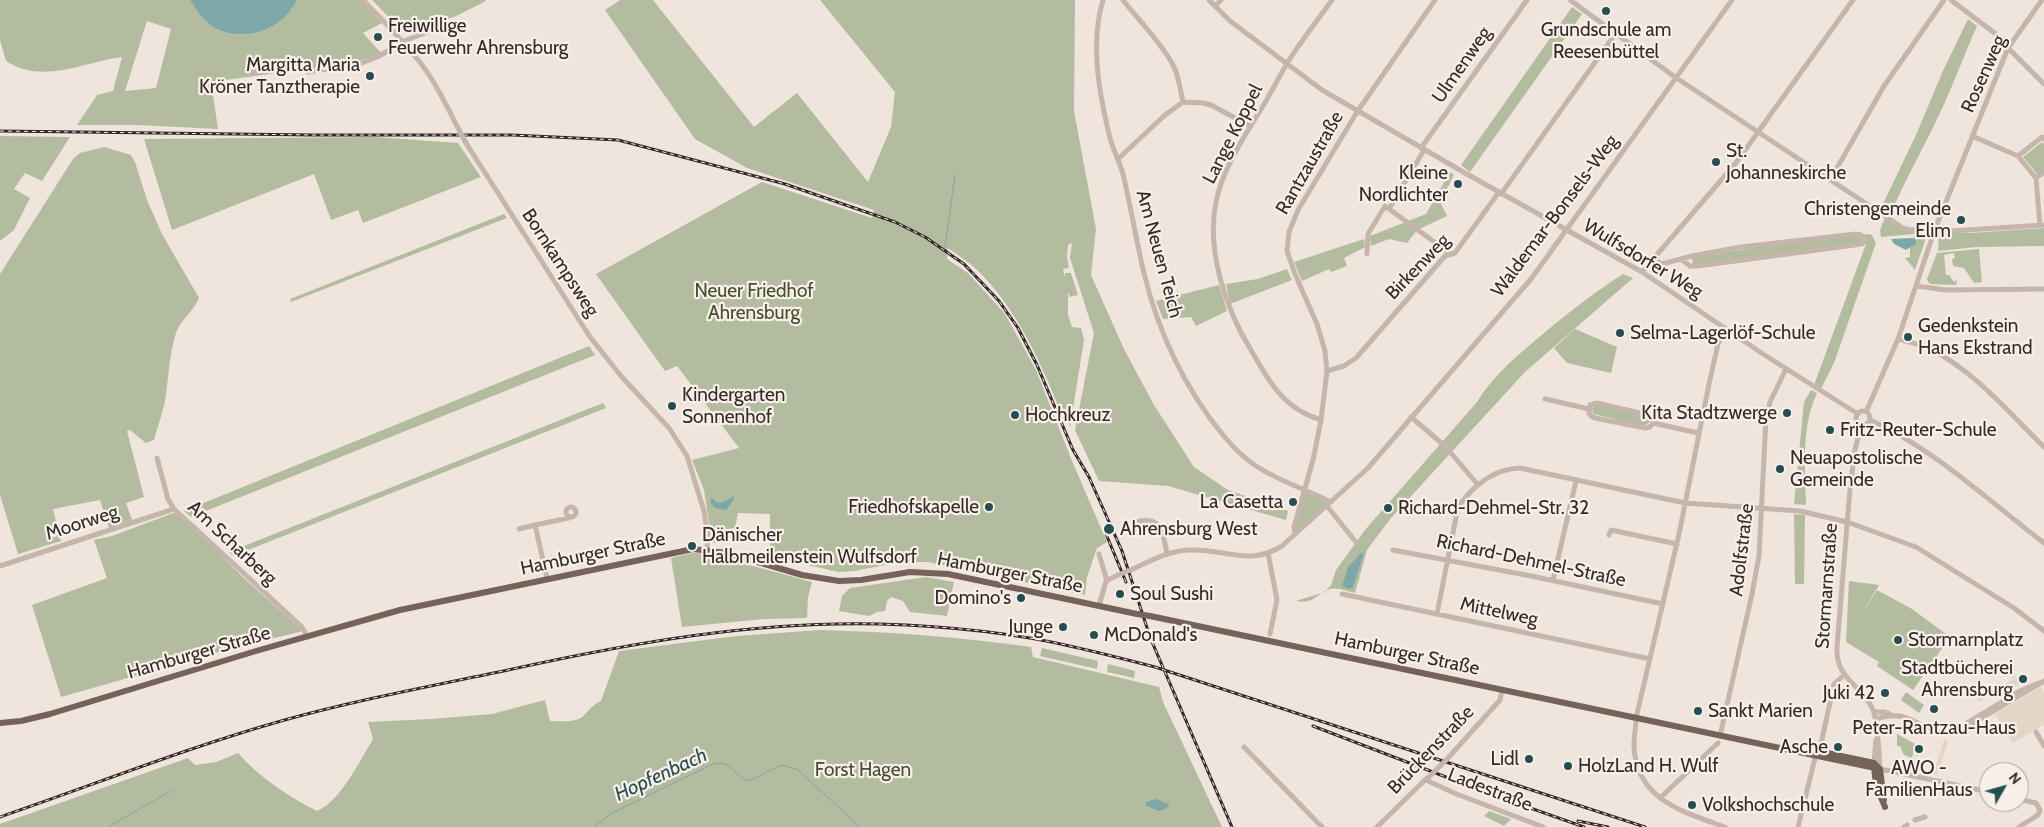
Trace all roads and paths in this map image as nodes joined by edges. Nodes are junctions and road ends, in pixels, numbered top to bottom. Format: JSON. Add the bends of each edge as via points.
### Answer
{"nodes":[{"id":1,"x":363,"y":0,"type":"edge"},
{"id":2,"x":1103,"y":0,"type":"edge"},
{"id":3,"x":1123,"y":0,"type":"edge"},
{"id":4,"x":1209,"y":0,"type":"edge"},
{"id":5,"x":1221,"y":0,"type":"edge"},
{"id":6,"x":1332,"y":0,"type":"edge"},
{"id":7,"x":1435,"y":0,"type":"edge"},
{"id":8,"x":1526,"y":0,"type":"edge"},
{"id":9,"x":1570,"y":0,"type":"edge"},
{"id":10,"x":1732,"y":0,"type":"edge"},
{"id":11,"x":1853,"y":0,"type":"edge"},
{"id":12,"x":1944,"y":0,"type":"edge"},
{"id":13,"x":1951,"y":0,"type":"edge"},
{"id":14,"x":2042,"y":0,"type":"edge"},
{"id":15,"x":1214,"y":6,"type":"junction"},
{"id":16,"x":444,"y":25,"type":"dead end"},
{"id":17,"x":1616,"y":33,"type":"junction"},
{"id":18,"x":404,"y":43,"type":"junction"},
{"id":19,"x":2008,"y":48,"type":"junction"},
{"id":20,"x":1287,"y":65,"type":"junction"},
{"id":21,"x":308,"y":72,"type":"dead end"},
{"id":22,"x":1675,"y":77,"type":"junction"},
{"id":23,"x":2044,"y":84,"type":"edge"},
{"id":24,"x":1183,"y":102,"type":"junction"},
{"id":25,"x":1357,"y":112,"type":"junction"},
{"id":26,"x":1250,"y":126,"type":"junction"},
{"id":27,"x":1760,"y":132,"type":"junction"},
{"id":28,"x":1972,"y":136,"type":"junction"},
{"id":29,"x":2044,"y":139,"type":"edge"},
{"id":30,"x":1423,"y":149,"type":"junction"},
{"id":31,"x":2018,"y":156,"type":"junction"},
{"id":32,"x":1118,"y":159,"type":"junction"},
{"id":33,"x":2044,"y":172,"type":"edge"},
{"id":34,"x":2036,"y":178,"type":"junction"},
{"id":35,"x":1830,"y":180,"type":"junction"},
{"id":36,"x":1500,"y":193,"type":"junction"},
{"id":37,"x":1389,"y":209,"type":"junction"},
{"id":38,"x":2042,"y":225,"type":"edge"},
{"id":39,"x":1935,"y":229,"type":"junction"},
{"id":40,"x":1566,"y":230,"type":"junction"},
{"id":41,"x":1796,"y":241,"type":"junction"},
{"id":42,"x":1741,"y":247,"type":"junction"},
{"id":43,"x":1798,"y":252,"type":"junction"},
{"id":44,"x":1367,"y":254,"type":"dead end"},
{"id":45,"x":1451,"y":254,"type":"junction"},
{"id":46,"x":1653,"y":258,"type":"junction"},
{"id":47,"x":1742,"y":260,"type":"junction"},
{"id":48,"x":1684,"y":261,"type":"junction"},
{"id":49,"x":1642,"y":272,"type":"junction"},
{"id":50,"x":1916,"y":286,"type":"junction"},
{"id":51,"x":2044,"y":289,"type":"edge"},
{"id":52,"x":1726,"y":329,"type":"junction"},
{"id":53,"x":1898,"y":339,"type":"junction"},
{"id":54,"x":1786,"y":369,"type":"junction"},
{"id":55,"x":1327,"y":371,"type":"junction"},
{"id":56,"x":1545,"y":399,"type":"dead end"},
{"id":57,"x":1589,"y":409,"type":"junction"},
{"id":58,"x":1866,"y":412,"type":"junction"},
{"id":59,"x":1858,"y":414,"type":"junction"},
{"id":60,"x":1411,"y":417,"type":"junction"},
{"id":61,"x":1321,"y":420,"type":"junction"},
{"id":62,"x":1870,"y":420,"type":"junction"},
{"id":63,"x":1653,"y":423,"type":"junction"},
{"id":64,"x":1861,"y":425,"type":"junction"},
{"id":65,"x":1698,"y":433,"type":"junction"},
{"id":66,"x":2044,"y":447,"type":"edge"},
{"id":67,"x":156,"y":458,"type":"dead end"},
{"id":68,"x":1576,"y":481,"type":"junction"},
{"id":69,"x":1478,"y":485,"type":"junction"},
{"id":70,"x":1305,"y":489,"type":"junction"},
{"id":71,"x":1685,"y":502,"type":"junction"},
{"id":72,"x":1329,"y":504,"type":"junction"},
{"id":73,"x":174,"y":508,"type":"junction"},
{"id":74,"x":1763,"y":510,"type":"junction"},
{"id":75,"x":570,"y":518,"type":"dead end"},
{"id":76,"x":1137,"y":522,"type":"dead end"},
{"id":77,"x":1847,"y":522,"type":"junction"},
{"id":78,"x":535,"y":525,"type":"junction"},
{"id":79,"x":520,"y":529,"type":"dead end"},
{"id":80,"x":1296,"y":534,"type":"junction"},
{"id":81,"x":1609,"y":534,"type":"dead end"},
{"id":82,"x":1355,"y":541,"type":"dead end"},
{"id":83,"x":2044,"y":543,"type":"edge"},
{"id":84,"x":1676,"y":544,"type":"junction"},
{"id":85,"x":707,"y":549,"type":"junction"},
{"id":86,"x":1393,"y":550,"type":"dead end"},
{"id":87,"x":1268,"y":553,"type":"junction"},
{"id":88,"x":1099,"y":554,"type":"dead end"},
{"id":89,"x":1167,"y":554,"type":"junction"},
{"id":90,"x":1446,"y":559,"type":"junction"},
{"id":91,"x":0,"y":566,"type":"edge"},
{"id":92,"x":547,"y":578,"type":"junction"},
{"id":93,"x":1553,"y":580,"type":"junction"},
{"id":94,"x":1107,"y":581,"type":"junction"},
{"id":95,"x":1342,"y":594,"type":"dead end"},
{"id":96,"x":1663,"y":604,"type":"junction"},
{"id":97,"x":1099,"y":606,"type":"junction"},
{"id":98,"x":1437,"y":614,"type":"junction"},
{"id":99,"x":2044,"y":631,"type":"edge"},
{"id":100,"x":1270,"y":634,"type":"dead end"},
{"id":101,"x":308,"y":637,"type":"junction"},
{"id":102,"x":1650,"y":659,"type":"junction"},
{"id":103,"x":1844,"y":675,"type":"junction"},
{"id":104,"x":2042,"y":682,"type":"edge"},
{"id":105,"x":1502,"y":690,"type":"junction"},
{"id":106,"x":1874,"y":712,"type":"junction"},
{"id":107,"x":1893,"y":716,"type":"junction"},
{"id":108,"x":1636,"y":718,"type":"junction"},
{"id":109,"x":1876,"y":719,"type":"junction"},
{"id":110,"x":0,"y":723,"type":"edge"},
{"id":111,"x":2036,"y":732,"type":"dead end"},
{"id":112,"x":1720,"y":736,"type":"junction"},
{"id":113,"x":1718,"y":743,"type":"dead end"},
{"id":114,"x":1821,"y":744,"type":"dead end"},
{"id":115,"x":2044,"y":746,"type":"edge"},
{"id":116,"x":1244,"y":747,"type":"dead end"},
{"id":117,"x":1816,"y":754,"type":"junction"},
{"id":118,"x":1876,"y":767,"type":"junction"},
{"id":119,"x":1427,"y":779,"type":"junction"},
{"id":120,"x":1979,"y":790,"type":"edge"},
{"id":121,"x":1660,"y":798,"type":"junction"},
{"id":122,"x":2029,"y":802,"type":"edge"},
{"id":123,"x":2036,"y":817,"type":"junction"},
{"id":124,"x":2044,"y":817,"type":"edge"},
{"id":125,"x":1925,"y":818,"type":"dead end"},
{"id":126,"x":1915,"y":820,"type":"dead end"},
{"id":127,"x":1322,"y":827,"type":"edge"},
{"id":128,"x":1377,"y":827,"type":"edge"},
{"id":129,"x":1543,"y":827,"type":"edge"},
{"id":130,"x":1725,"y":827,"type":"edge"},
{"id":131,"x":1798,"y":827,"type":"edge"},
{"id":132,"x":2019,"y":827,"type":"edge"}],
"edges":[{"from":1,"to":18,"type":"street","name":"Bornkampsweg"},
{"from":2,"to":32,"type":"street","name":"Am Neuen Teich","via":[[1098,23],[1098,68],[1109,136]]},
{"from":3,"to":24,"type":"street","via":[[1173,65]]},
{"from":4,"to":15,"type":"street","name":"Wulfsdorfer Weg"},
{"from":5,"to":15,"type":"street"},
{"from":6,"to":20,"type":"street","name":"Lange Koppel"},
{"from":7,"to":25,"type":"street","name":"Rantzaustraße"},
{"from":8,"to":30,"type":"street","name":"Ulmenweg"},
{"from":9,"to":17,"type":"street"},
{"from":10,"to":22,"type":"street","name":"Waldemar-Bonsels-Weg"},
{"from":11,"to":27,"type":"street"},
{"from":12,"to":35,"type":"street","via":[[1884,86]]},
{"from":13,"to":19,"type":"street","via":[[2005,41]]},
{"from":14,"to":19,"type":"street","name":"Rosenweg"},
{"from":15,"to":20,"type":"street","name":"Wulfsdorfer Weg"},
{"from":16,"to":18,"type":"street"},
{"from":17,"to":22,"type":"street"},
{"from":17,"to":36,"type":"street","name":"Birkenweg"},
{"from":18,"to":21,"type":"street","via":[[359,64]]},
{"from":18,"to":85,"type":"street","name":"Bornkampsweg","bridge":true,"via":[[441,94],[466,143],[590,337],[669,428],[687,456],[704,511]]},
{"from":19,"to":23,"type":"street"},
{"from":19,"to":28,"type":"street","name":"Rosenweg"},
{"from":20,"to":25,"type":"street","name":"Wulfsdorfer Weg"},
{"from":20,"to":26,"type":"street","name":"Lange Koppel"},
{"from":22,"to":27,"type":"street"},
{"from":22,"to":40,"type":"street","name":"Waldemar-Bonsels-Weg"},
{"from":24,"to":26,"type":"street","via":[[1211,105]]},
{"from":24,"to":32,"type":"street","via":[[1165,114]]},
{"from":25,"to":30,"type":"street","name":"Wulfsdorfer Weg"},
{"from":25,"to":55,"type":"street","name":"Rantzaustraße","via":[[1298,210],[1288,239],[1291,264],[1322,338]]},
{"from":26,"to":61,"type":"street","name":"Lange Koppel","via":[[1226,172],[1214,212],[1217,262],[1229,308],[1276,389],[1297,411]]},
{"from":27,"to":35,"type":"street"},
{"from":27,"to":46,"type":"street","via":[[1703,203]]},
{"from":28,"to":31,"type":"street","name":"Rosenweg"},
{"from":28,"to":39,"type":"street","name":"Rosenweg"},
{"from":29,"to":31,"type":"street","via":[[2042,137]]},
{"from":30,"to":36,"type":"street","name":"Wulfsdorfer Weg"},
{"from":30,"to":37,"type":"street","name":"Ulmenweg"},
{"from":31,"to":34,"type":"street"},
{"from":32,"to":70,"type":"street","name":"Am Neuen Teich","via":[[1147,283],[1166,339],[1185,379],[1224,436],[1255,466]]},
{"from":33,"to":34,"type":"street"},
{"from":34,"to":38,"type":"street"},
{"from":35,"to":39,"type":"street","via":[[1903,228]]},
{"from":36,"to":40,"type":"street","name":"Wulfsdorfer Weg"},
{"from":36,"to":45,"type":"street","name":"Birkenweg"},
{"from":37,"to":44,"type":"street","name":"Ulmenweg","via":[[1384,206],[1370,230]]},
{"from":37,"to":45,"type":"street"},
{"from":38,"to":39,"type":"street","via":[[1951,231]]},
{"from":39,"to":50,"type":"street"},
{"from":40,"to":49,"type":"street","name":"Wulfsdorfer Weg"},
{"from":40,"to":60,"type":"street","name":"Waldemar-Bonsels-Weg","via":[[1531,279]]},
{"from":41,"to":42,"type":"street"},
{"from":41,"to":43,"type":"street"},
{"from":41,"to":43,"type":"street","via":[[1856,234],[1865,239],[1862,244]]},
{"from":42,"to":47,"type":"street"},
{"from":42,"to":48,"type":"street","via":[[1692,256]]},
{"from":43,"to":47,"type":"street"},
{"from":45,"to":55,"type":"street","name":"Birkenweg","via":[[1445,256],[1356,358]]},
{"from":46,"to":48,"type":"street","via":[[1662,264]]},
{"from":46,"to":49,"type":"street"},
{"from":47,"to":48,"type":"street","via":[[1692,267]]},
{"from":49,"to":52,"type":"street","name":"Wulfsdorfer Weg"},
{"from":50,"to":51,"type":"street","via":[[1946,290]]},
{"from":50,"to":53,"type":"street"},
{"from":52,"to":54,"type":"street","name":"Wulfsdorfer Weg"},
{"from":52,"to":65,"type":"street","via":[[1718,344]]},
{"from":53,"to":58,"type":"street"},
{"from":53,"to":66,"type":"street","via":[[1926,347],[1954,364]]},
{"from":54,"to":59,"type":"street","name":"Wulfsdorfer Weg"},
{"from":54,"to":74,"type":"street","name":"Adolfstraße","via":[[1766,418]]},
{"from":55,"to":61,"type":"street","name":"Rantzaustraße"},
{"from":56,"to":57,"type":"street"},
{"from":57,"to":63,"type":"street","via":[[1595,418],[1645,428]]},
{"from":57,"to":63,"type":"street","via":[[1590,405],[1597,403],[1648,415]]},
{"from":58,"to":59,"type":"street"},
{"from":58,"to":62,"type":"street"},
{"from":59,"to":64,"type":"street","name":"Stormarnstraße","via":[[1857,421]]},
{"from":60,"to":69,"type":"street","via":[[1446,447]]},
{"from":60,"to":72,"type":"street","name":"Waldemar-Bonsels-Weg","via":[[1361,475]]},
{"from":61,"to":70,"type":"street","name":"Rantzaustraße"},
{"from":62,"to":64,"type":"street"},
{"from":62,"to":83,"type":"street","via":[[1950,470]]},
{"from":63,"to":65,"type":"street"},
{"from":64,"to":77,"type":"street","name":"Stormarnstraße"},
{"from":65,"to":71,"type":"street"},
{"from":67,"to":73,"type":"street","name":"Am Scharberg","via":[[168,499]]},
{"from":68,"to":69,"type":"street","via":[[1510,468],[1499,471]]},
{"from":68,"to":71,"type":"street"},
{"from":68,"to":93,"type":"street"},
{"from":69,"to":90,"type":"street","via":[[1458,507]]},
{"from":70,"to":72,"type":"street","name":"Am Neuen Teich"},
{"from":70,"to":80,"type":"street","name":"Rantzaustraße","via":[[1294,527]]},
{"from":71,"to":74,"type":"street"},
{"from":71,"to":84,"type":"street"},
{"from":72,"to":80,"type":"street","name":"Waldemar-Bonsels-Weg"},
{"from":72,"to":82,"type":"street"},
{"from":73,"to":91,"type":"street","name":"Moorweg"},
{"from":73,"to":101,"type":"street","name":"Am Scharberg","via":[[301,626]]},
{"from":74,"to":77,"type":"street","via":[[1800,511]]},
{"from":74,"to":112,"type":"street","name":"Adolfstraße","via":[[1752,594]]},
{"from":75,"to":78,"type":"street"},
{"from":76,"to":89,"type":"street","via":[[1149,521],[1159,526]]},
{"from":77,"to":99,"type":"street","via":[[1916,547],[2014,608]]},
{"from":77,"to":103,"type":"street","name":"Stormarnstraße","via":[[1836,652]]},
{"from":78,"to":79,"type":"street"},
{"from":78,"to":92,"type":"street"},
{"from":80,"to":87,"type":"street","name":"Waldemar-Bonsels-Weg"},
{"from":81,"to":84,"type":"street","via":[[1611,530]]},
{"from":84,"to":96,"type":"street"},
{"from":85,"to":92,"type":"main road","name":"Hamburger Straße","via":[[686,550]]},
{"from":85,"to":97,"type":"main road","name":"Hamburger Straße","via":[[819,578],[846,581],[910,572],[948,574]]},
{"from":86,"to":90,"type":"street","name":"Richard-Dehmel-Straße"},
{"from":87,"to":89,"type":"street","name":"Waldemar-Bonsels-Weg","via":[[1250,557],[1193,550]]},
{"from":87,"to":100,"type":"street","via":[[1276,600]]},
{"from":88,"to":94,"type":"street"},
{"from":89,"to":94,"type":"street","name":"Waldemar-Bonsels-Weg","bridge":true},
{"from":90,"to":93,"type":"street","name":"Richard-Dehmel-Straße"},
{"from":90,"to":98,"type":"street"},
{"from":92,"to":101,"type":"main road","name":"Hamburger Straße","via":[[411,608]]},
{"from":93,"to":96,"type":"street","name":"Richard-Dehmel-Straße"},
{"from":94,"to":97,"type":"street"},
{"from":95,"to":98,"type":"street","name":"Mittelweg"},
{"from":96,"to":102,"type":"street"},
{"from":97,"to":105,"type":"main road","name":"Hamburger Straße","bridge":true},
{"from":98,"to":102,"type":"street","name":"Mittelweg"},
{"from":101,"to":110,"type":"main road","name":"Hamburger Straße","via":[[50,714]]},
{"from":102,"to":108,"type":"street"},
{"from":103,"to":106,"type":"street"},
{"from":103,"to":114,"type":"street","name":"Stormarnstraße","via":[[1834,685]]},
{"from":104,"to":107,"type":"street","via":[[1951,734],[1929,730],[1908,718]]},
{"from":105,"to":108,"type":"main road","name":"Hamburger Straße"},
{"from":105,"to":119,"type":"street","name":"Brückenstraße","bridge":true,"via":[[1500,700]]},
{"from":106,"to":107,"type":"street"},
{"from":106,"to":109,"type":"street"},
{"from":107,"to":109,"type":"street"},
{"from":108,"to":112,"type":"main road","name":"Hamburger Straße"},
{"from":108,"to":121,"type":"street","via":[[1634,746],[1638,765],[1644,780]]},
{"from":109,"to":118,"type":"street"},
{"from":111,"to":115,"type":"street"},
{"from":112,"to":117,"type":"main road","name":"Hamburger Straße"},
{"from":113,"to":121,"type":"street"},
{"from":116,"to":127,"type":"street"},
{"from":117,"to":118,"type":"main road","name":"Hamburger Straße","via":[[1827,753]]},
{"from":117,"to":131,"type":"street"},
{"from":118,"to":120,"type":"street","name":"Hamburger Straße"},
{"from":119,"to":128,"type":"street","name":"Brückenstraße"},
{"from":119,"to":129,"type":"street","name":"Ladestraße","via":[[1454,794]]},
{"from":121,"to":130,"type":"street","via":[[1685,813]]},
{"from":122,"to":123,"type":"street","via":[[2039,805],[2040,812]]},
{"from":123,"to":124,"type":"street"},
{"from":123,"to":132,"type":"street"},
{"from":125,"to":126,"type":"street"}]}
